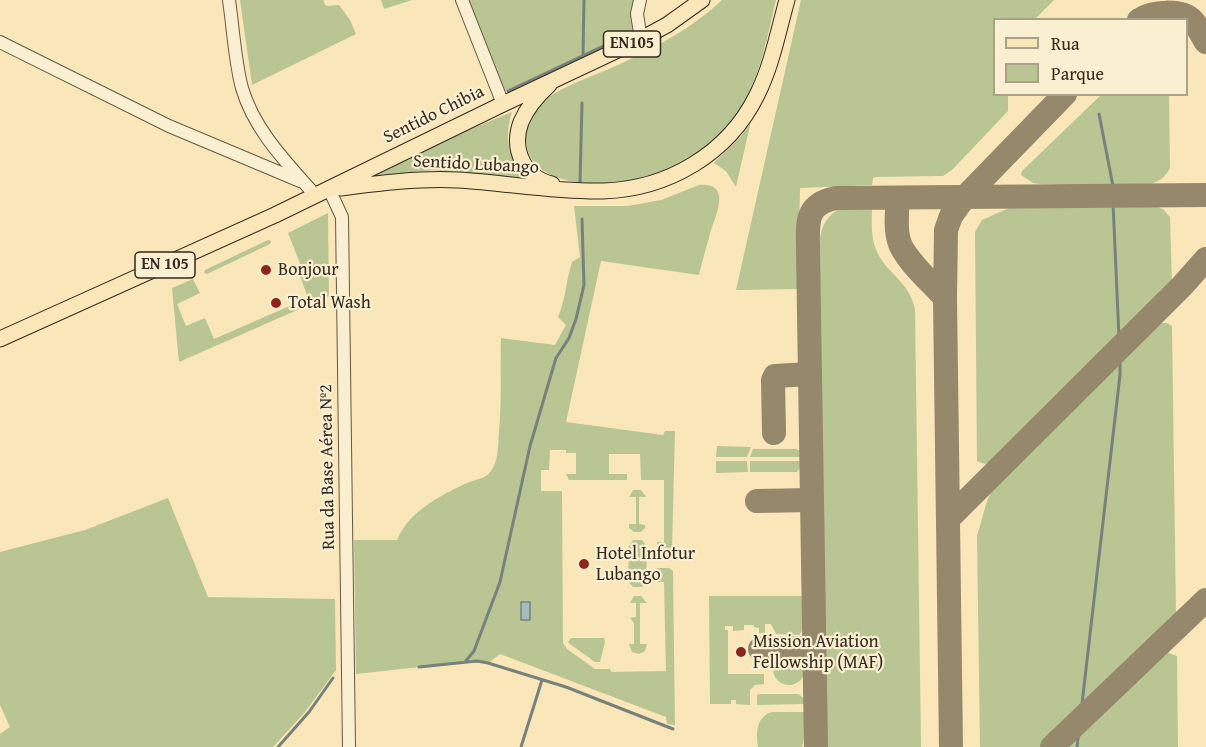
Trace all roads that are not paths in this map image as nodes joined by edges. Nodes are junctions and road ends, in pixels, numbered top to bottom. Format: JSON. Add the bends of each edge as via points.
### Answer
{"nodes":[{"id":1,"x":230,"y":0,"type":"edge"},
{"id":2,"x":462,"y":0,"type":"edge"},
{"id":3,"x":640,"y":0,"type":"edge"},
{"id":4,"x":702,"y":0,"type":"edge"},
{"id":5,"x":787,"y":0,"type":"edge"},
{"id":6,"x":641,"y":39,"type":"junction"},
{"id":7,"x":0,"y":42,"type":"edge"},
{"id":8,"x":557,"y":78,"type":"junction"},
{"id":9,"x":503,"y":104,"type":"junction"},
{"id":10,"x":300,"y":181,"type":"junction"},
{"id":11,"x":585,"y":190,"type":"junction"},
{"id":12,"x":322,"y":192,"type":"junction"},
{"id":13,"x":0,"y":339,"type":"edge"},
{"id":14,"x":349,"y":747,"type":"edge"}],
"edges":[{"from":1,"to":10,"type":"street","via":[[242,88],[259,126]]},
{"from":2,"to":9,"type":"street"},
{"from":3,"to":6,"type":"street"},
{"from":4,"to":6,"type":"main road","number":"EN105"},
{"from":5,"to":11,"type":"main road","via":[[757,96],[730,135],[677,174],[656,183],[620,190]]},
{"from":6,"to":8,"type":"main road","number":"EN105"},
{"from":7,"to":10,"type":"street","via":[[169,126]]},
{"from":8,"to":9,"type":"main road","name":"Sentido Chibia","number":"EN 105"},
{"from":8,"to":11,"type":"main road","via":[[522,120],[521,156],[535,178]]},
{"from":9,"to":12,"type":"main road","name":"Sentido Chibia","number":"EN 105"},
{"from":10,"to":12,"type":"street"},
{"from":11,"to":12,"type":"main road","name":"Sentido Lubango","number":"EN 105","via":[[444,180]]},
{"from":12,"to":13,"type":"main road","number":"EN 105"},
{"from":12,"to":14,"type":"street","name":"Rua da Base Aérea Nº2","via":[[342,217]]}]}
